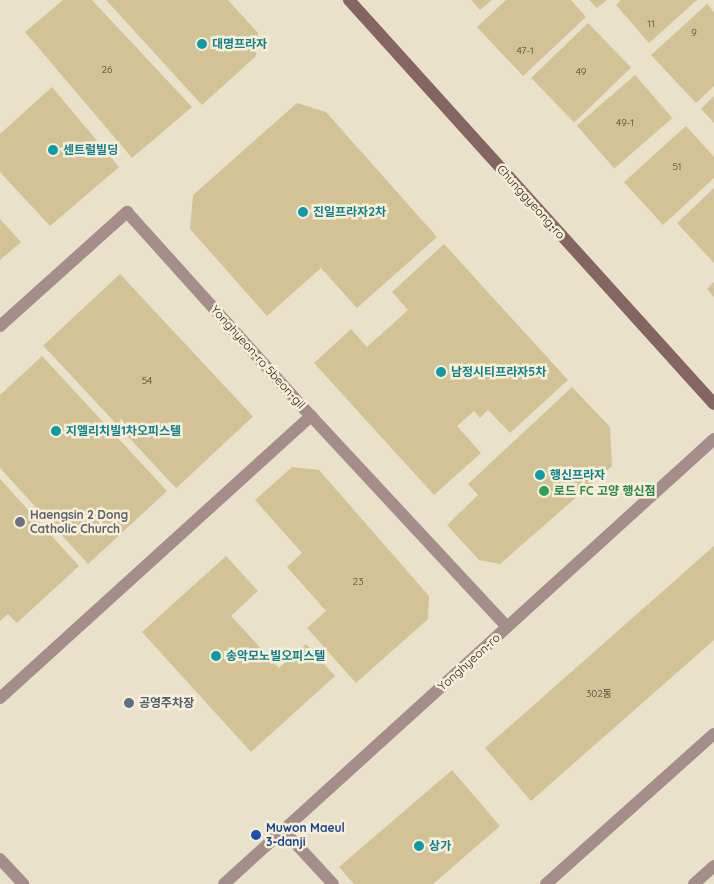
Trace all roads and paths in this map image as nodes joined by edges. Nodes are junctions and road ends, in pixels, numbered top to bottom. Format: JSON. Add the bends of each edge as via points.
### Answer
{"nodes":[{"id":1,"x":349,"y":0,"type":"edge"},
{"id":2,"x":0,"y":326,"type":"edge"},
{"id":3,"x":714,"y":404,"type":"edge"},
{"id":4,"x":311,"y":416,"type":"junction"},
{"id":5,"x":714,"y":439,"type":"edge"},
{"id":6,"x":507,"y":627,"type":"junction"},
{"id":7,"x":0,"y":698,"type":"edge"},
{"id":8,"x":714,"y":734,"type":"edge"},
{"id":9,"x":284,"y":831,"type":"junction"},
{"id":10,"x":0,"y":858,"type":"edge"},
{"id":11,"x":714,"y":866,"type":"edge"},
{"id":12,"x":23,"y":884,"type":"edge"},
{"id":13,"x":224,"y":884,"type":"edge"},
{"id":14,"x":333,"y":884,"type":"edge"},
{"id":15,"x":546,"y":884,"type":"edge"},
{"id":16,"x":694,"y":884,"type":"edge"}],
"edges":[{"from":1,"to":3,"type":"main road","name":"Chunggyeong-ro"},
{"from":2,"to":4,"type":"street","name":"Yonghyeon-ro 5beon-gil","via":[[127,212]]},
{"from":4,"to":6,"type":"street","name":"Yonghyeon-ro 5beon-gil"},
{"from":4,"to":7,"type":"street"},
{"from":5,"to":6,"type":"street","name":"Yonghyeon-ro"},
{"from":6,"to":9,"type":"street","name":"Yonghyeon-ro"},
{"from":8,"to":15,"type":"street"},
{"from":9,"to":13,"type":"street","name":"Yonghyeon-ro"},
{"from":9,"to":14,"type":"street"},
{"from":10,"to":12,"type":"street"},
{"from":11,"to":16,"type":"street"}]}
